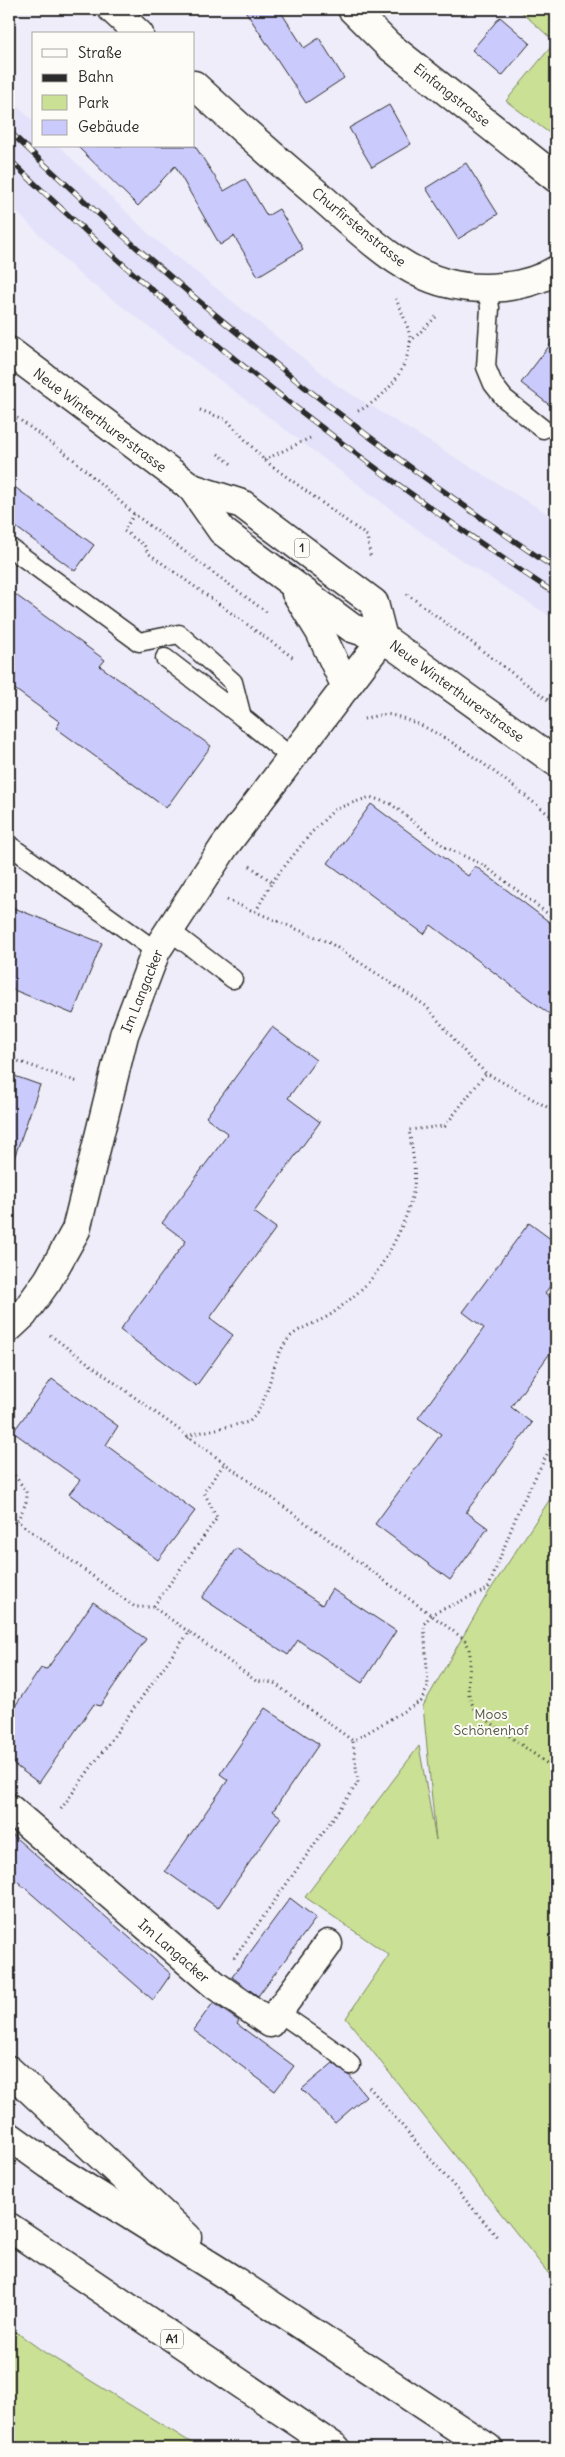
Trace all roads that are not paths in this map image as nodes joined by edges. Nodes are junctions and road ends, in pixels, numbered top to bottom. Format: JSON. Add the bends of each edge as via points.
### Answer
{"nodes":[{"id":1,"x":112,"y":9,"type":"edge"},
{"id":2,"x":352,"y":9,"type":"edge"},
{"id":3,"x":137,"y":32,"type":"edge"},
{"id":4,"x":195,"y":86,"type":"edge"},
{"id":5,"x":556,"y":178,"type":"edge"},
{"id":6,"x":556,"y":270,"type":"edge"},
{"id":7,"x":487,"y":287,"type":"junction"},
{"id":8,"x":9,"y":351,"type":"edge"},
{"id":9,"x":543,"y":429,"type":"dead end"},
{"id":10,"x":192,"y":488,"type":"junction"},
{"id":11,"x":9,"y":547,"type":"edge"},
{"id":12,"x":288,"y":581,"type":"junction"},
{"id":13,"x":383,"y":638,"type":"junction"},
{"id":14,"x":165,"y":658,"type":"dead end"},
{"id":15,"x":340,"y":694,"type":"junction"},
{"id":16,"x":242,"y":717,"type":"junction"},
{"id":17,"x":291,"y":757,"type":"junction"},
{"id":18,"x":556,"y":762,"type":"edge"},
{"id":19,"x":9,"y":845,"type":"edge"},
{"id":20,"x":163,"y":941,"type":"junction"},
{"id":21,"x":234,"y":979,"type":"dead end"},
{"id":22,"x":16,"y":1321,"type":"edge"},
{"id":23,"x":9,"y":1808,"type":"edge"},
{"id":24,"x":328,"y":1944,"type":"dead end"},
{"id":25,"x":280,"y":2013,"type":"junction"},
{"id":26,"x":350,"y":2065,"type":"road end"},
{"id":27,"x":9,"y":2070,"type":"edge"},
{"id":28,"x":9,"y":2136,"type":"edge"},
{"id":29,"x":9,"y":2227,"type":"edge"},
{"id":30,"x":232,"y":2279,"type":"junction"},
{"id":31,"x":336,"y":2448,"type":"edge"},
{"id":32,"x":488,"y":2448,"type":"edge"}],
"edges":[{"from":1,"to":3,"type":"main road"},
{"from":2,"to":5,"type":"main road","name":"Einfangstrasse","via":[[388,45]]},
{"from":4,"to":7,"type":"main road","name":"Churfirstenstrasse","via":[[367,236],[409,267],[445,283],[471,288]]},
{"from":6,"to":7,"type":"main road","name":"Churfirstenstrasse","via":[[543,278]]},
{"from":7,"to":9,"type":"lane","via":[[490,308],[486,367],[504,398]]},
{"from":8,"to":10,"type":"main road","name":"Neue Winterthurerstrasse","number":"1"},
{"from":10,"to":12,"type":"main road","name":"Neue Winterthurerstrasse","number":"1","via":[[222,531]]},
{"from":10,"to":13,"type":"main road","name":"Neue Winterthurerstrasse","number":"1","via":[[242,504],[374,603]]},
{"from":11,"to":16,"type":"lane","via":[[139,642],[179,634],[233,682]]},
{"from":12,"to":13,"type":"main road","name":"Neue Winterthurerstrasse","number":"1","via":[[352,628]]},
{"from":12,"to":15,"type":"main road","via":[[320,632]]},
{"from":13,"to":15,"type":"main road","name":"Im Langacker"},
{"from":13,"to":18,"type":"main road","name":"Neue Winterthurerstrasse","number":"1"},
{"from":14,"to":16,"type":"lane"},
{"from":15,"to":17,"type":"main road","name":"Im Langacker"},
{"from":16,"to":17,"type":"lane"},
{"from":17,"to":20,"type":"main road","name":"Im Langacker","via":[[224,847]]},
{"from":19,"to":20,"type":"lane"},
{"from":20,"to":21,"type":"lane"},
{"from":20,"to":22,"type":"main road","name":"Im Langacker","via":[[124,1035],[76,1230],[48,1280]]},
{"from":23,"to":25,"type":"main road","name":"Im Langacker","via":[[215,1985],[270,2024]]},
{"from":24,"to":25,"type":"main road"},
{"from":25,"to":26,"type":"lane"},
{"from":27,"to":30,"type":"main road"},
{"from":28,"to":30,"type":"main road","via":[[48,2164]]},
{"from":29,"to":31,"type":"main road","number":"A1"},
{"from":30,"to":32,"type":"main road"}]}
